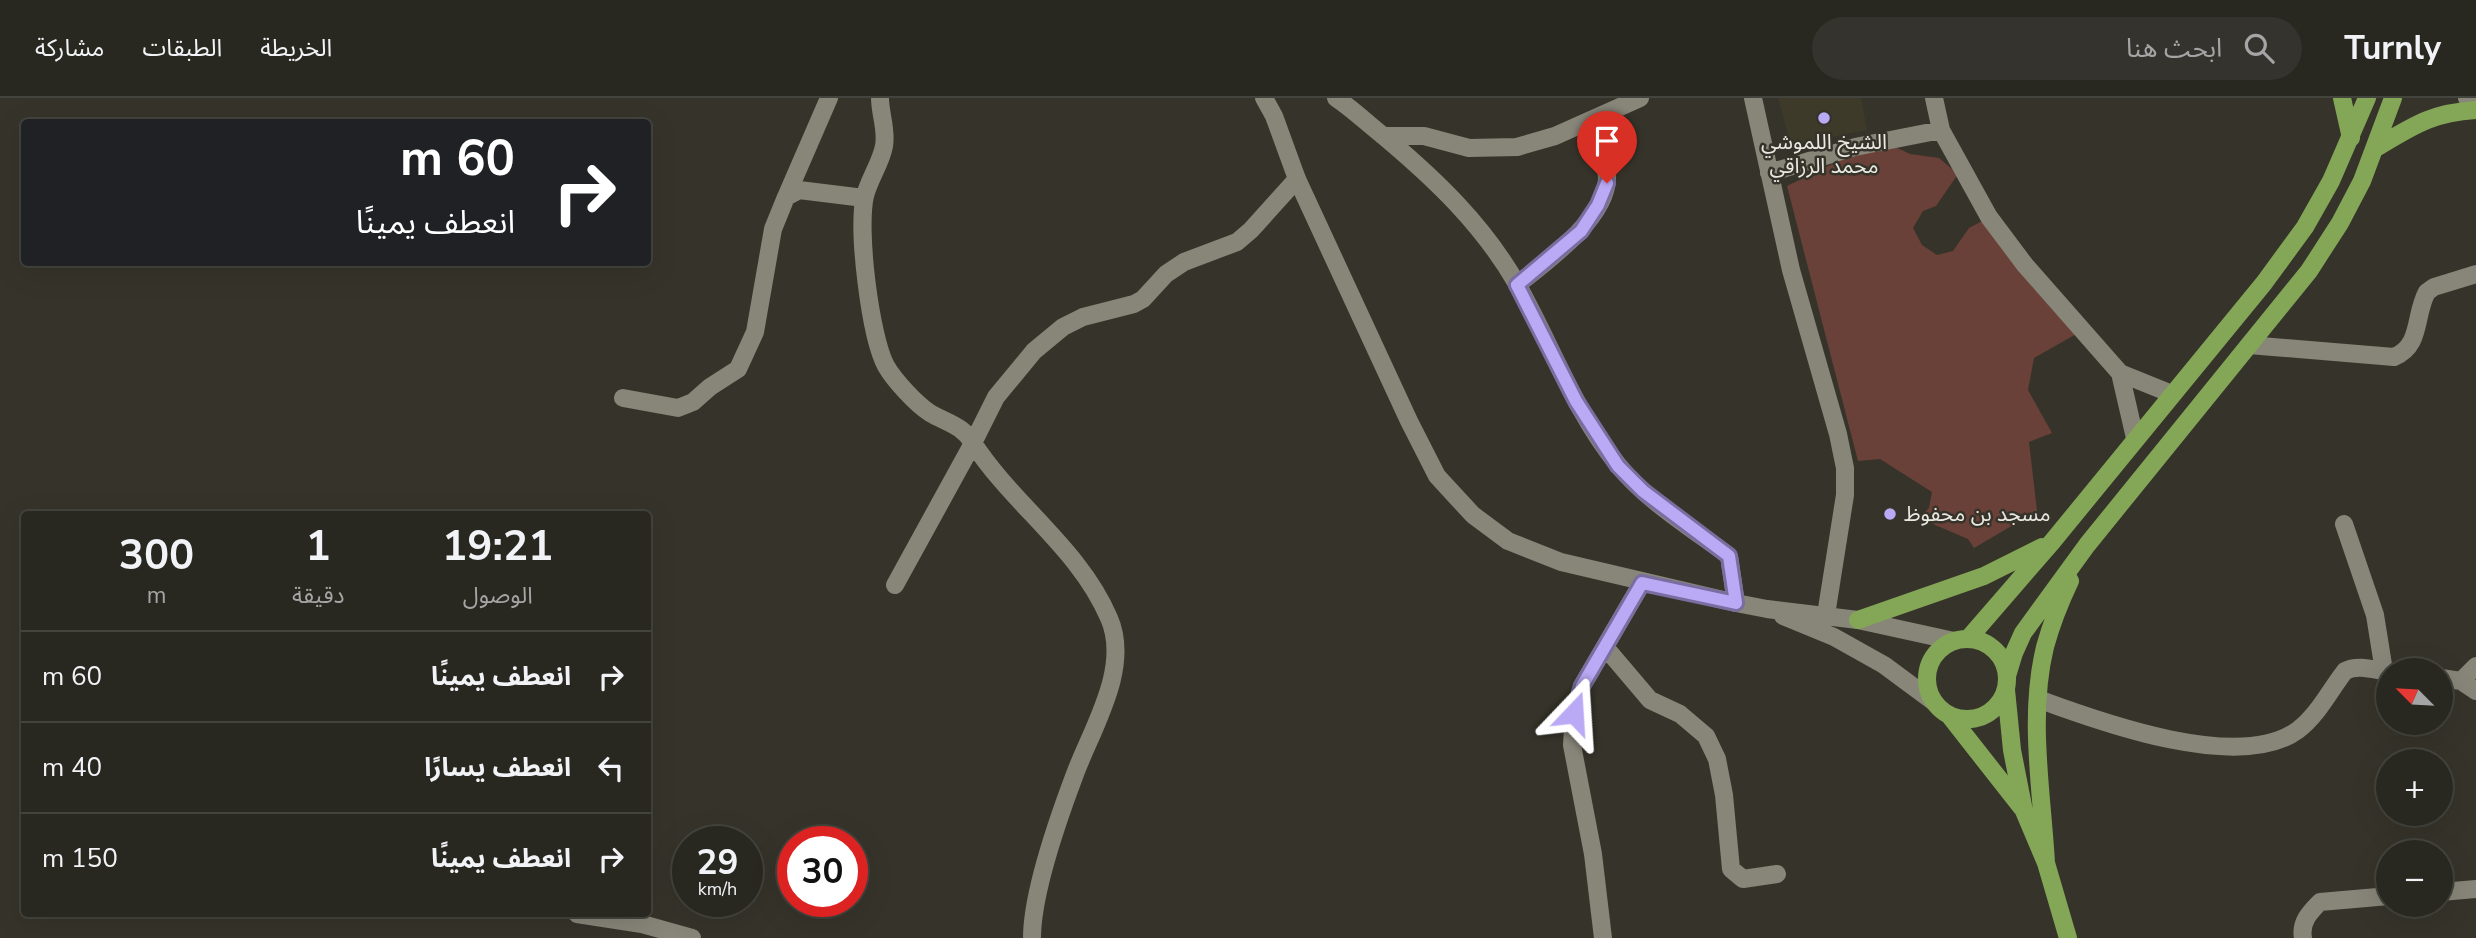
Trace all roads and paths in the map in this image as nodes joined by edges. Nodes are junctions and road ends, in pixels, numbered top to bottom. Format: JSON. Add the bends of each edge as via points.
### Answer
{"nodes":[{"id":1,"x":830,"y":98,"type":"edge"},
{"id":2,"x":880,"y":98,"type":"edge"},
{"id":3,"x":1264,"y":98,"type":"edge"},
{"id":4,"x":1336,"y":98,"type":"edge"},
{"id":5,"x":1640,"y":98,"type":"edge"},
{"id":6,"x":1753,"y":98,"type":"edge"},
{"id":7,"x":1934,"y":98,"type":"edge"},
{"id":8,"x":2342,"y":98,"type":"edge"},
{"id":9,"x":2367,"y":98,"type":"edge"},
{"id":10,"x":2393,"y":98,"type":"edge"},
{"id":11,"x":2467,"y":98,"type":"edge"},
{"id":12,"x":2476,"y":101,"type":"edge"},
{"id":13,"x":2476,"y":110,"type":"edge"},
{"id":14,"x":1591,"y":120,"type":"junction"},
{"id":15,"x":1941,"y":130,"type":"junction"},
{"id":16,"x":1383,"y":136,"type":"junction"},
{"id":17,"x":2351,"y":138,"type":"junction"},
{"id":18,"x":2374,"y":149,"type":"junction"},
{"id":19,"x":1769,"y":173,"type":"junction"},
{"id":20,"x":1297,"y":179,"type":"junction"},
{"id":21,"x":786,"y":197,"type":"junction"},
{"id":22,"x":864,"y":198,"type":"junction"},
{"id":23,"x":2476,"y":274,"type":"edge"},
{"id":24,"x":1517,"y":285,"type":"junction"},
{"id":25,"x":2249,"y":345,"type":"junction"},
{"id":26,"x":2120,"y":373,"type":"junction"},
{"id":27,"x":2172,"y":394,"type":"junction"},
{"id":28,"x":623,"y":398,"type":"dead end"},
{"id":29,"x":2135,"y":439,"type":"junction"},
{"id":30,"x":973,"y":443,"type":"junction"},
{"id":31,"x":2344,"y":524,"type":"dead end"},
{"id":32,"x":2052,"y":542,"type":"junction"},
{"id":33,"x":2087,"y":545,"type":"junction"},
{"id":34,"x":1642,"y":583,"type":"junction"},
{"id":35,"x":895,"y":585,"type":"dead end"},
{"id":36,"x":1736,"y":603,"type":"junction"},
{"id":37,"x":1767,"y":609,"type":"junction"},
{"id":38,"x":1826,"y":615,"type":"junction"},
{"id":39,"x":1858,"y":620,"type":"junction"},
{"id":40,"x":1961,"y":640,"type":"junction"},
{"id":41,"x":1605,"y":647,"type":"junction"},
{"id":42,"x":2383,"y":658,"type":"edge"},
{"id":43,"x":2476,"y":666,"type":"edge"},
{"id":44,"x":2376,"y":671,"type":"edge"},
{"id":45,"x":2006,"y":683,"type":"junction"},
{"id":46,"x":2469,"y":686,"type":"edge"},
{"id":47,"x":2038,"y":699,"type":"junction"},
{"id":48,"x":1934,"y":702,"type":"junction"},
{"id":49,"x":1949,"y":715,"type":"junction"},
{"id":50,"x":2024,"y":811,"type":"junction"},
{"id":51,"x":2046,"y":863,"type":"junction"},
{"id":52,"x":1777,"y":874,"type":"dead end"},
{"id":53,"x":2476,"y":889,"type":"edge"},
{"id":54,"x":2453,"y":891,"type":"edge"},
{"id":55,"x":2376,"y":897,"type":"edge"},
{"id":56,"x":596,"y":917,"type":"edge"},
{"id":57,"x":692,"y":938,"type":"edge"},
{"id":58,"x":1032,"y":938,"type":"edge"},
{"id":59,"x":1603,"y":938,"type":"edge"},
{"id":60,"x":2068,"y":938,"type":"edge"},
{"id":61,"x":2303,"y":938,"type":"edge"}],
"edges":[{"from":1,"to":21,"type":"street"},
{"from":2,"to":22,"type":"street","via":[[884,148]]},
{"from":3,"to":20,"type":"street"},
{"from":4,"to":16,"type":"street"},
{"from":5,"to":14,"type":"street"},
{"from":6,"to":19,"type":"street"},
{"from":7,"to":15,"type":"street"},
{"from":8,"to":17,"type":"main road"},
{"from":9,"to":17,"type":"main road"},
{"from":10,"to":18,"type":"main road"},
{"from":11,"to":12,"type":"street"},
{"from":13,"to":18,"type":"main road","via":[[2432,116]]},
{"from":14,"to":16,"type":"street","via":[[1517,147],[1469,148],[1424,136]]},
{"from":14,"to":24,"type":"street","via":[[1606,167],[1607,183],[1598,205],[1581,231]]},
{"from":15,"to":19,"type":"street","via":[[1855,147]]},
{"from":15,"to":26,"type":"street","via":[[2002,237]]},
{"from":16,"to":24,"type":"street","via":[[1456,201]]},
{"from":17,"to":27,"type":"main road","via":[[2305,228]]},
{"from":18,"to":25,"type":"main road","via":[[2346,212],[2316,261]]},
{"from":19,"to":38,"type":"street","via":[[1845,468]]},
{"from":20,"to":30,"type":"street","via":[[1237,242],[1184,262],[1134,304],[1063,327],[1014,373]]},
{"from":20,"to":34,"type":"street","via":[[1437,477],[1508,541],[1561,562]]},
{"from":21,"to":22,"type":"street","via":[[799,190]]},
{"from":21,"to":28,"type":"street","via":[[773,229],[755,332],[738,369],[678,408]]},
{"from":22,"to":30,"type":"street","via":[[861,227],[866,270],[878,345],[887,367],[913,398],[930,413],[958,426]]},
{"from":23,"to":25,"type":"street","via":[[2427,292],[2411,345],[2394,357]]},
{"from":24,"to":36,"type":"street","via":[[1576,401],[1618,466],[1643,491],[1729,556]]},
{"from":25,"to":33,"type":"main road"},
{"from":26,"to":27,"type":"street"},
{"from":26,"to":29,"type":"street"},
{"from":27,"to":29,"type":"main road"},
{"from":29,"to":32,"type":"main road"},
{"from":30,"to":35,"type":"street"},
{"from":30,"to":58,"type":"street","via":[[1072,558],[1110,619],[1115,642],[1107,693],[1074,775],[1042,879]]},
{"from":31,"to":42,"type":"street","via":[[2375,615]]},
{"from":32,"to":39,"type":"main road","via":[[1984,576]]},
{"from":32,"to":40,"type":"main road"},
{"from":33,"to":45,"type":"main road","via":[[2023,633]]},
{"from":33,"to":47,"type":"main road","via":[[2045,648]]},
{"from":34,"to":36,"type":"street"},
{"from":34,"to":41,"type":"street"},
{"from":36,"to":37,"type":"street"},
{"from":37,"to":38,"type":"street"},
{"from":37,"to":48,"type":"street","via":[[1834,637],[1884,665]]},
{"from":38,"to":39,"type":"street"},
{"from":39,"to":40,"type":"street"},
{"from":40,"to":45,"type":"main road","via":[[1983,642],[1995,650],[2003,662]]},
{"from":40,"to":48,"type":"main road","via":[[1941,649],[1932,660],[1928,682]]},
{"from":41,"to":52,"type":"street","via":[[1650,700],[1680,714],[1706,736],[1720,771],[1731,869],[1742,879]]},
{"from":41,"to":59,"type":"street","via":[[1582,686],[1572,745]]},
{"from":43,"to":46,"type":"street"},
{"from":44,"to":47,"type":"street","via":[[2349,668],[2298,730],[2256,746],[2143,734]]},
{"from":45,"to":49,"type":"main road","via":[[1999,702],[1989,712],[1977,718]]},
{"from":45,"to":50,"type":"main road"},
{"from":47,"to":51,"type":"main road"},
{"from":48,"to":49,"type":"main road"},
{"from":49,"to":50,"type":"main road"},
{"from":50,"to":51,"type":"main road"},
{"from":51,"to":60,"type":"main road"},
{"from":53,"to":54,"type":"street"},
{"from":55,"to":61,"type":"street","via":[[2320,902],[2306,916]]},
{"from":56,"to":57,"type":"street"}]}
